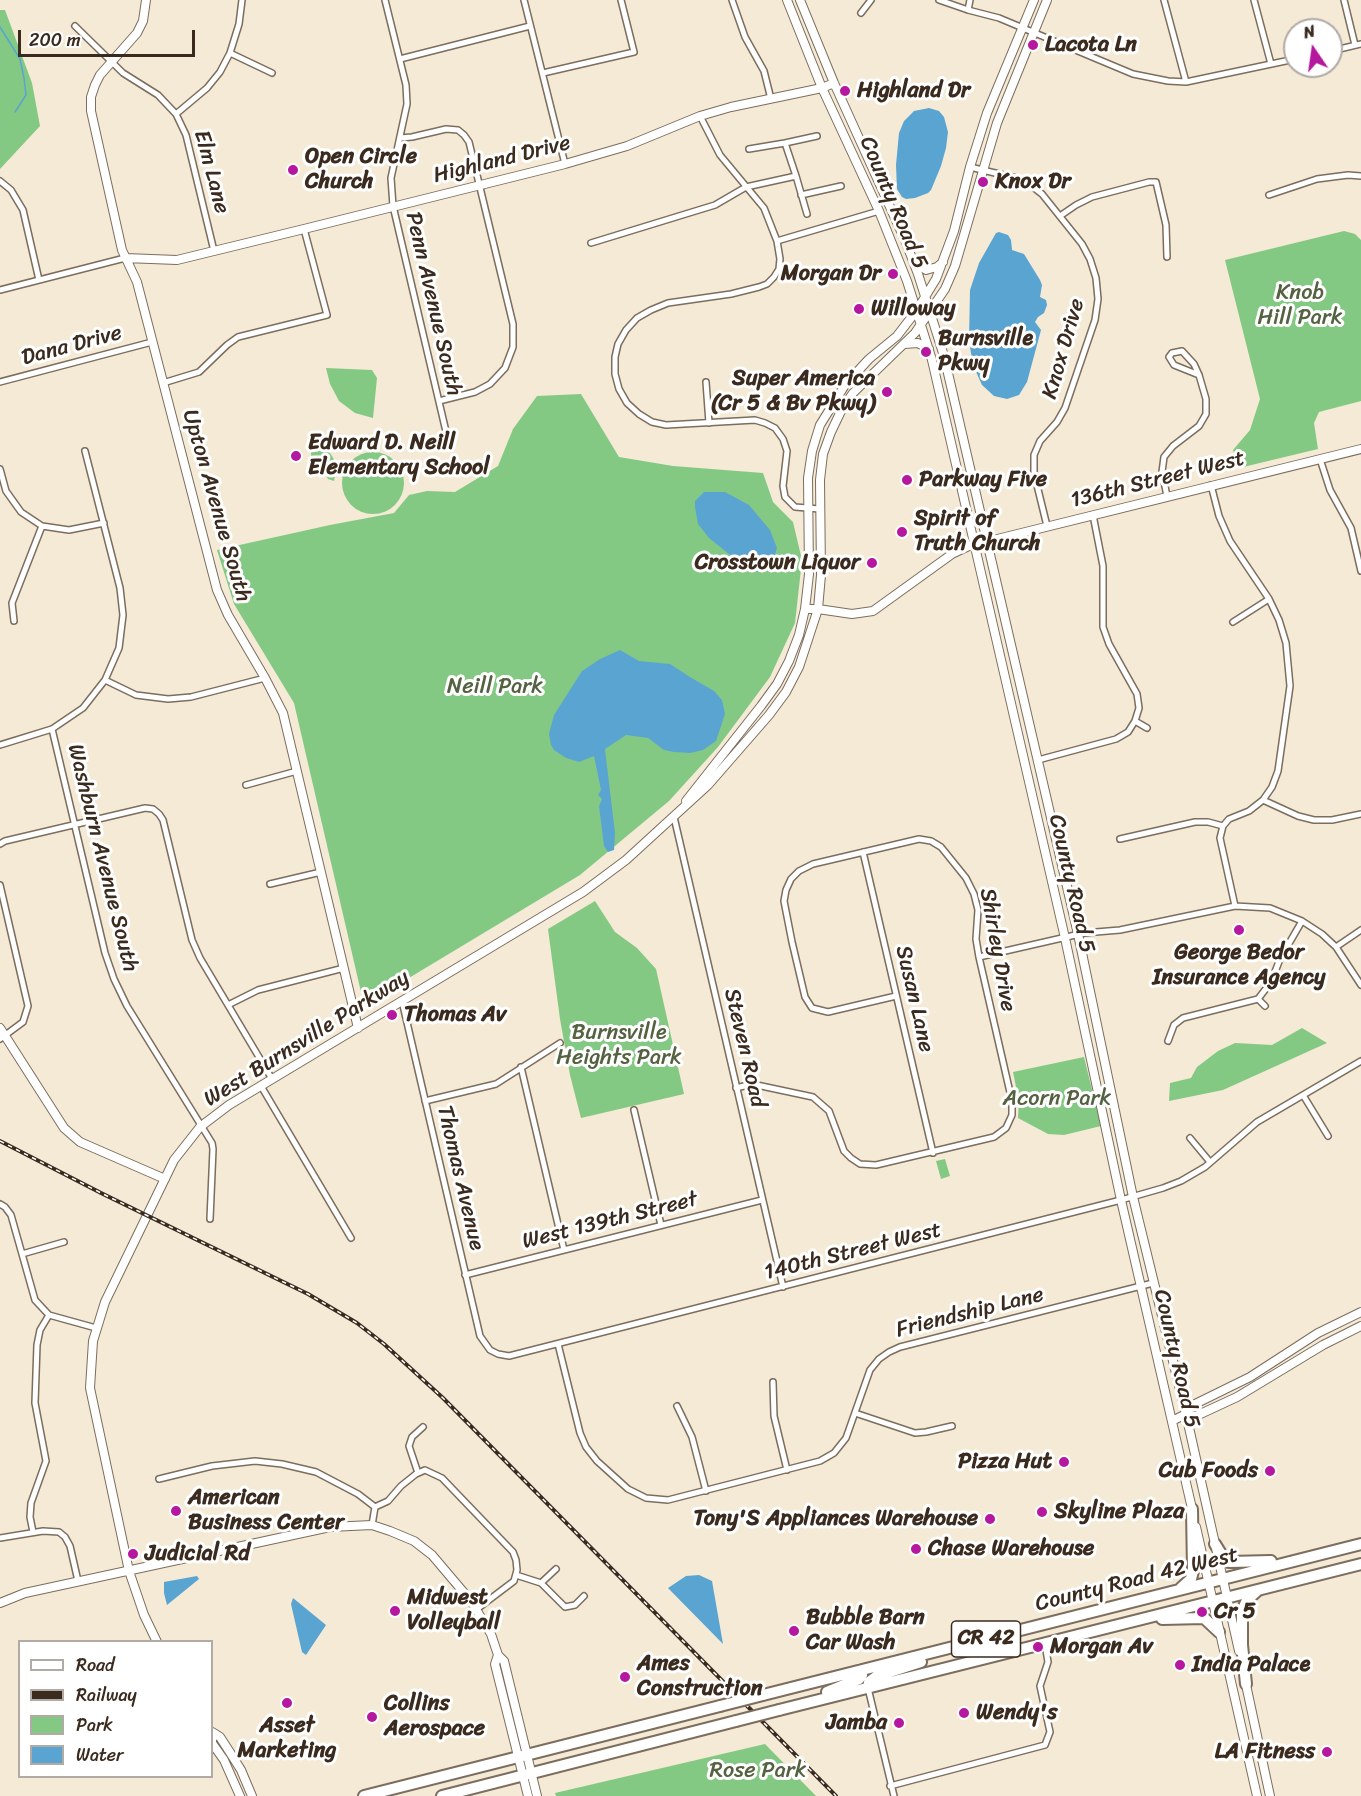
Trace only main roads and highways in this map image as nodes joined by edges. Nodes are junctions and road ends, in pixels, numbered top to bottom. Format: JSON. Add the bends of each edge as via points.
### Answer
{"nodes":[{"id":1,"x":1192,"y":1509,"type":"road end"},
{"id":2,"x":1215,"y":1544,"type":"road end"},
{"id":3,"x":1361,"y":1544,"type":"edge"},
{"id":4,"x":1304,"y":1558,"type":"junction"},
{"id":5,"x":1361,"y":1564,"type":"edge"},
{"id":6,"x":1181,"y":1589,"type":"junction"},
{"id":7,"x":1262,"y":1589,"type":"junction"},
{"id":8,"x":1135,"y":1621,"type":"junction"},
{"id":9,"x":1219,"y":1632,"type":"road end"},
{"id":10,"x":986,"y":1639,"type":"junction"},
{"id":11,"x":862,"y":1670,"type":"junction"},
{"id":12,"x":1246,"y":1684,"type":"road end"},
{"id":13,"x":868,"y":1688,"type":"junction"},
{"id":14,"x":779,"y":1710,"type":"junction"},
{"id":15,"x":364,"y":1796,"type":"edge"},
{"id":16,"x":442,"y":1796,"type":"edge"}],
"edges":[{"from":1,"to":6,"type":"highway","via":[[1193,1571]]},
{"from":2,"to":4,"type":"highway","via":[[1226,1561],[1234,1563]]},
{"from":3,"to":4,"type":"highway","name":"County Road 42 West","number":"CR 42"},
{"from":4,"to":6,"type":"highway","name":"County Road 42 West","number":"CR 42"},
{"from":5,"to":7,"type":"highway","name":"County Road 42 West","number":"CR 42"},
{"from":6,"to":10,"type":"highway","name":"County Road 42 West","number":"CR 42"},
{"from":7,"to":8,"type":"highway","name":"County Road 42 West","number":"CR 42"},
{"from":7,"to":12,"type":"highway","via":[[1249,1597],[1242,1611]]},
{"from":8,"to":9,"type":"highway","via":[[1200,1617]]},
{"from":8,"to":13,"type":"highway","name":"County Road 42 West","number":"CR 42"},
{"from":10,"to":11,"type":"highway","name":"County Road 42 West","number":"CR 42"},
{"from":10,"to":13,"type":"highway","via":[[877,1676],[868,1682]]},
{"from":11,"to":14,"type":"highway","via":[[853,1683]]},
{"from":11,"to":15,"type":"highway","name":"County Road 42 West","number":"CR 42","bridge":true},
{"from":13,"to":14,"type":"highway","name":"County Road 42 West","number":"CR 42"},
{"from":14,"to":16,"type":"highway","name":"County Road 42 West","number":"CR 42","bridge":true}]}
